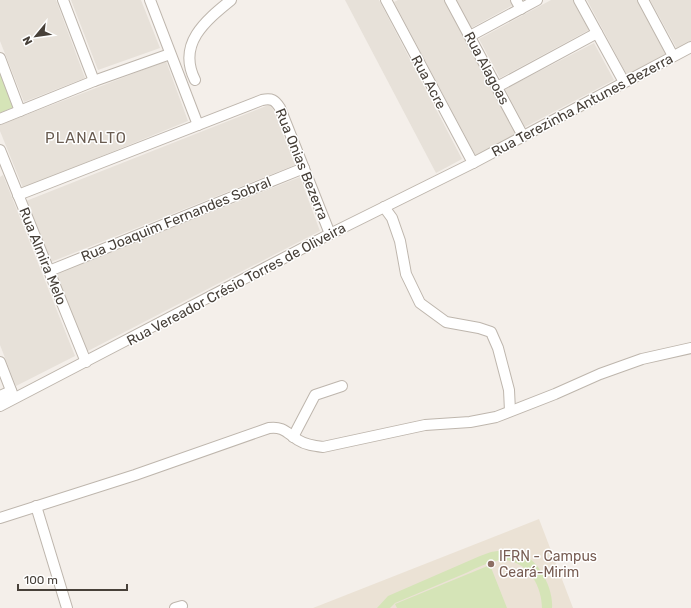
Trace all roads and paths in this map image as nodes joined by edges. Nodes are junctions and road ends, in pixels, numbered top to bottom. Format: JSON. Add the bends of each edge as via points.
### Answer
{"nodes":[{"id":1,"x":63,"y":0,"type":"edge"},
{"id":2,"x":150,"y":0,"type":"edge"},
{"id":3,"x":231,"y":0,"type":"edge"},
{"id":4,"x":386,"y":0,"type":"edge"},
{"id":5,"x":450,"y":0,"type":"edge"},
{"id":6,"x":537,"y":0,"type":"edge"},
{"id":7,"x":579,"y":0,"type":"edge"},
{"id":8,"x":643,"y":0,"type":"edge"},
{"id":9,"x":518,"y":4,"type":"edge"},
{"id":10,"x":597,"y":33,"type":"junction"},
{"id":11,"x":470,"y":36,"type":"junction"},
{"id":12,"x":691,"y":46,"type":"edge"},
{"id":13,"x":170,"y":54,"type":"junction"},
{"id":14,"x":673,"y":56,"type":"junction"},
{"id":15,"x":0,"y":58,"type":"edge"},
{"id":16,"x":195,"y":80,"type":"dead end"},
{"id":17,"x":94,"y":82,"type":"junction"},
{"id":18,"x":624,"y":82,"type":"junction"},
{"id":19,"x":497,"y":87,"type":"junction"},
{"id":20,"x":20,"y":111,"type":"junction"},
{"id":21,"x":0,"y":119,"type":"edge"},
{"id":22,"x":198,"y":125,"type":"junction"},
{"id":23,"x":523,"y":136,"type":"junction"},
{"id":24,"x":0,"y":150,"type":"edge"},
{"id":25,"x":473,"y":163,"type":"junction"},
{"id":26,"x":304,"y":168,"type":"junction"},
{"id":27,"x":4,"y":169,"type":"edge"},
{"id":28,"x":18,"y":195,"type":"junction"},
{"id":29,"x":384,"y":207,"type":"junction"},
{"id":30,"x":330,"y":234,"type":"junction"},
{"id":31,"x":49,"y":271,"type":"junction"},
{"id":32,"x":691,"y":348,"type":"edge"},
{"id":33,"x":0,"y":362,"type":"edge"},
{"id":34,"x":86,"y":362,"type":"junction"},
{"id":35,"x":342,"y":386,"type":"dead end"},
{"id":36,"x":13,"y":394,"type":"junction"},
{"id":37,"x":0,"y":396,"type":"edge"},
{"id":38,"x":0,"y":406,"type":"edge"},
{"id":39,"x":510,"y":411,"type":"junction"},
{"id":40,"x":293,"y":437,"type":"junction"},
{"id":41,"x":36,"y":506,"type":"junction"},
{"id":42,"x":0,"y":518,"type":"edge"},
{"id":43,"x":67,"y":608,"type":"edge"}],
"edges":[{"from":1,"to":17,"type":"street"},
{"from":2,"to":13,"type":"street"},
{"from":3,"to":16,"type":"street","via":[[205,24],[192,44],[189,64]]},
{"from":4,"to":25,"type":"street","name":"Rua Acre"},
{"from":5,"to":11,"type":"street","name":"Rua Alagoas"},
{"from":6,"to":9,"type":"street"},
{"from":7,"to":10,"type":"street"},
{"from":8,"to":14,"type":"street"},
{"from":9,"to":11,"type":"street"},
{"from":10,"to":18,"type":"street"},
{"from":10,"to":19,"type":"street"},
{"from":11,"to":19,"type":"street","name":"Rua Alagoas"},
{"from":12,"to":14,"type":"street","name":"Rua Terezinha Antunes Bezerra"},
{"from":13,"to":17,"type":"street"},
{"from":13,"to":22,"type":"street"},
{"from":14,"to":18,"type":"street","name":"Rua Terezinha Antunes Bezerra"},
{"from":15,"to":20,"type":"street"},
{"from":17,"to":20,"type":"street"},
{"from":18,"to":23,"type":"street","name":"Rua Terezinha Antunes Bezerra"},
{"from":19,"to":23,"type":"street","name":"Rua Alagoas"},
{"from":20,"to":21,"type":"street"},
{"from":22,"to":26,"type":"street","name":"Rua Onias Bezerra","via":[[262,100],[272,99],[280,108]]},
{"from":22,"to":28,"type":"street"},
{"from":23,"to":25,"type":"street","name":"Rua Terezinha Antunes Bezerra"},
{"from":24,"to":27,"type":"street","name":"Rua Almira Melo"},
{"from":25,"to":29,"type":"street","name":"Rua Vereador Crésio Torres de Oliveira"},
{"from":26,"to":30,"type":"street","name":"Rua Onias Bezerra"},
{"from":26,"to":31,"type":"street","name":"Rua Joaquim Fernandes Sobral"},
{"from":27,"to":28,"type":"street","name":"Rua Almira Melo"},
{"from":28,"to":31,"type":"street","name":"Rua Almira Melo"},
{"from":29,"to":30,"type":"street","name":"Rua Vereador Crésio Torres de Oliveira"},
{"from":29,"to":39,"type":"street","via":[[392,218],[400,241],[406,274],[420,303],[446,322],[491,332],[509,390]]},
{"from":30,"to":34,"type":"street","name":"Rua Vereador Crésio Torres de Oliveira"},
{"from":31,"to":34,"type":"street","name":"Rua Almira Melo"},
{"from":32,"to":39,"type":"street","via":[[642,359]]},
{"from":33,"to":36,"type":"street"},
{"from":34,"to":36,"type":"street","name":"Rua Vereador Crésio Torres de Oliveira"},
{"from":35,"to":40,"type":"street","via":[[315,395]]},
{"from":36,"to":37,"type":"street","name":"Rua Vereador Crésio Torres de Oliveira"},
{"from":36,"to":38,"type":"street","name":"Rua Vereador Crésio Torres de Oliveira"},
{"from":39,"to":40,"type":"street","via":[[496,417],[425,426],[323,447],[309,445]]},
{"from":40,"to":41,"type":"street","via":[[280,428],[269,428],[135,475]]},
{"from":41,"to":42,"type":"street"},
{"from":41,"to":43,"type":"street"}]}
